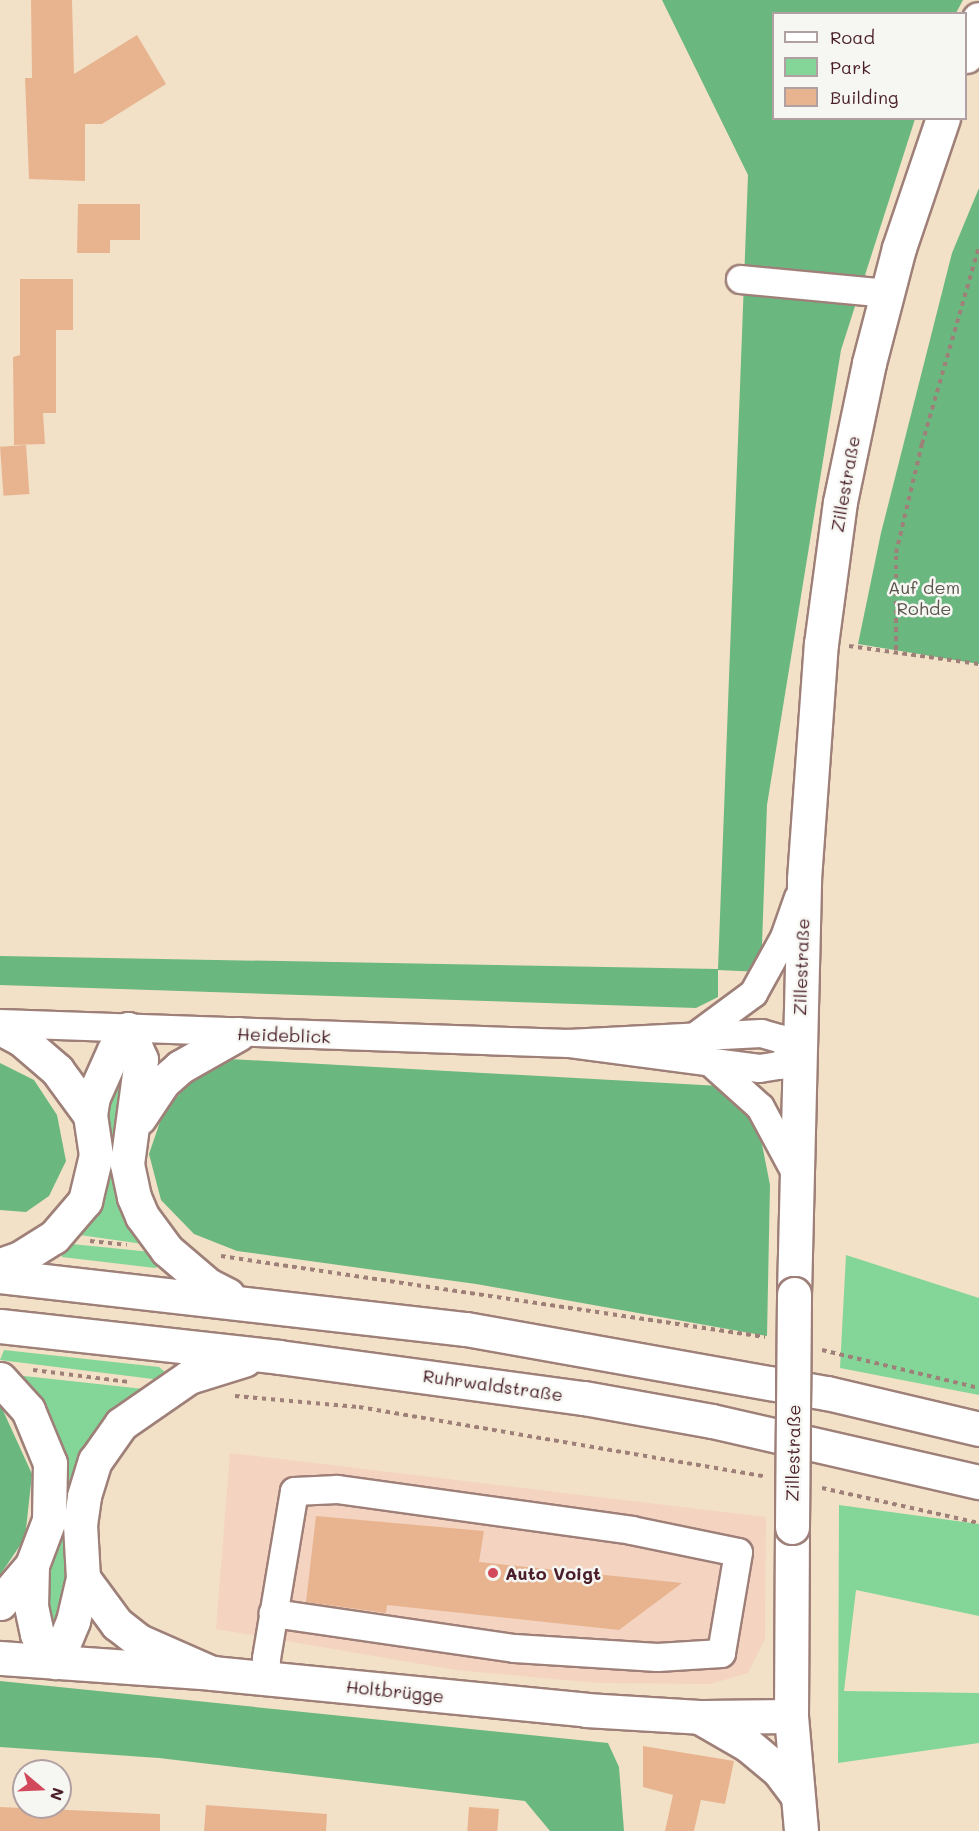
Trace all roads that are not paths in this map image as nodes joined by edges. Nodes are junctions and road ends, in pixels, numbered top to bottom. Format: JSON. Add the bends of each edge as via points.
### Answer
{"nodes":[{"id":1,"x":979,"y":19,"type":"edge"},
{"id":2,"x":967,"y":53,"type":"edge"},
{"id":3,"x":942,"y":120,"type":"edge"},
{"id":4,"x":740,"y":279,"type":"dead end"},
{"id":5,"x":887,"y":293,"type":"junction"},
{"id":6,"x":804,"y":879,"type":"junction"},
{"id":7,"x":0,"y":1023,"type":"edge"},
{"id":8,"x":0,"y":1028,"type":"edge"},
{"id":9,"x":128,"y":1029,"type":"junction"},
{"id":10,"x":238,"y":1034,"type":"junction"},
{"id":11,"x":694,"y":1036,"type":"junction"},
{"id":12,"x":568,"y":1043,"type":"junction"},
{"id":13,"x":799,"y":1053,"type":"junction"},
{"id":14,"x":710,"y":1062,"type":"junction"},
{"id":15,"x":90,"y":1114,"type":"junction"},
{"id":16,"x":133,"y":1127,"type":"junction"},
{"id":17,"x":796,"y":1174,"type":"junction"},
{"id":18,"x":0,"y":1265,"type":"edge"},
{"id":19,"x":0,"y":1276,"type":"edge"},
{"id":20,"x":253,"y":1303,"type":"junction"},
{"id":21,"x":0,"y":1326,"type":"edge"},
{"id":22,"x":279,"y":1358,"type":"junction"},
{"id":23,"x":12,"y":1374,"type":"edge"},
{"id":24,"x":979,"y":1429,"type":"edge"},
{"id":25,"x":979,"y":1482,"type":"edge"},
{"id":26,"x":32,"y":1565,"type":"junction"},
{"id":27,"x":84,"y":1578,"type":"junction"},
{"id":28,"x":0,"y":1603,"type":"edge"},
{"id":29,"x":273,"y":1613,"type":"junction"},
{"id":30,"x":0,"y":1658,"type":"edge"},
{"id":31,"x":56,"y":1662,"type":"junction"},
{"id":32,"x":212,"y":1673,"type":"junction"},
{"id":33,"x":266,"y":1678,"type":"junction"},
{"id":34,"x":791,"y":1716,"type":"junction"},
{"id":35,"x":699,"y":1717,"type":"junction"},
{"id":36,"x":797,"y":1795,"type":"junction"},
{"id":37,"x":801,"y":1831,"type":"edge"}],
"edges":[{"from":1,"to":2,"type":"main road"},
{"from":3,"to":5,"type":"main road","name":"Zillestraße"},
{"from":4,"to":5,"type":"street"},
{"from":5,"to":6,"type":"main road","name":"Zillestraße","via":[[840,502],[820,644]]},
{"from":6,"to":11,"type":"street","via":[[784,937],[753,993]]},
{"from":6,"to":13,"type":"main road","name":"Zillestraße"},
{"from":7,"to":9,"type":"street","name":"Heideblick"},
{"from":8,"to":15,"type":"main road","via":[[21,1039],[57,1070]]},
{"from":9,"to":10,"type":"street","name":"Heideblick"},
{"from":9,"to":15,"type":"main road","via":[[101,1076]]},
{"from":9,"to":16,"type":"main road","via":[[141,1059]]},
{"from":10,"to":12,"type":"street","name":"Heideblick"},
{"from":10,"to":16,"type":"main road","via":[[163,1082]]},
{"from":11,"to":12,"type":"street","name":"Heideblick"},
{"from":11,"to":13,"type":"street","name":"Heideblick","via":[[761,1033],[778,1038]]},
{"from":12,"to":14,"type":"street","name":"Heideblick"},
{"from":13,"to":14,"type":"street","name":"Heideblick","via":[[778,1065],[759,1068]]},
{"from":13,"to":17,"type":"main road","name":"Zillestraße"},
{"from":14,"to":17,"type":"street","via":[[760,1107]]},
{"from":15,"to":18,"type":"main road","via":[[96,1155],[85,1201],[54,1237]]},
{"from":16,"to":20,"type":"main road","via":[[127,1164],[134,1197],[146,1222],[185,1268],[208,1285]]},
{"from":17,"to":34,"type":"main road","name":"Zillestraße","bridge":true},
{"from":19,"to":20,"type":"main road"},
{"from":20,"to":24,"type":"main road","via":[[606,1351],[827,1393]]},
{"from":21,"to":22,"type":"main road","name":"Ruhrwaldstraße"},
{"from":22,"to":25,"type":"main road","name":"Ruhrwaldstraße","via":[[584,1398],[712,1421]]},
{"from":22,"to":27,"type":"main road","via":[[210,1367],[172,1387],[121,1424],[95,1461],[84,1496],[80,1525]]},
{"from":23,"to":26,"type":"main road","via":[[50,1463],[50,1520]]},
{"from":26,"to":28,"type":"main road"},
{"from":26,"to":31,"type":"main road","via":[[31,1606],[37,1634]]},
{"from":27,"to":31,"type":"main road","via":[[73,1621]]},
{"from":27,"to":32,"type":"main road","via":[[117,1624],[139,1641]]},
{"from":29,"to":29,"type":"street","via":[[294,1491],[348,1490],[631,1530],[738,1552],[721,1653],[657,1657],[514,1648]]},
{"from":29,"to":33,"type":"street"},
{"from":30,"to":31,"type":"main road","name":"Holtbrügge"},
{"from":31,"to":32,"type":"main road","name":"Holtbrügge"},
{"from":32,"to":33,"type":"main road","name":"Holtbrügge"},
{"from":33,"to":35,"type":"main road","name":"Holtbrügge","via":[[586,1710]]},
{"from":34,"to":35,"type":"main road","name":"Holtbrügge"},
{"from":34,"to":36,"type":"main road","name":"Zillestraße"},
{"from":35,"to":36,"type":"main road","via":[[748,1745],[779,1771]]},
{"from":36,"to":37,"type":"main road","name":"Zillestraße"}]}
